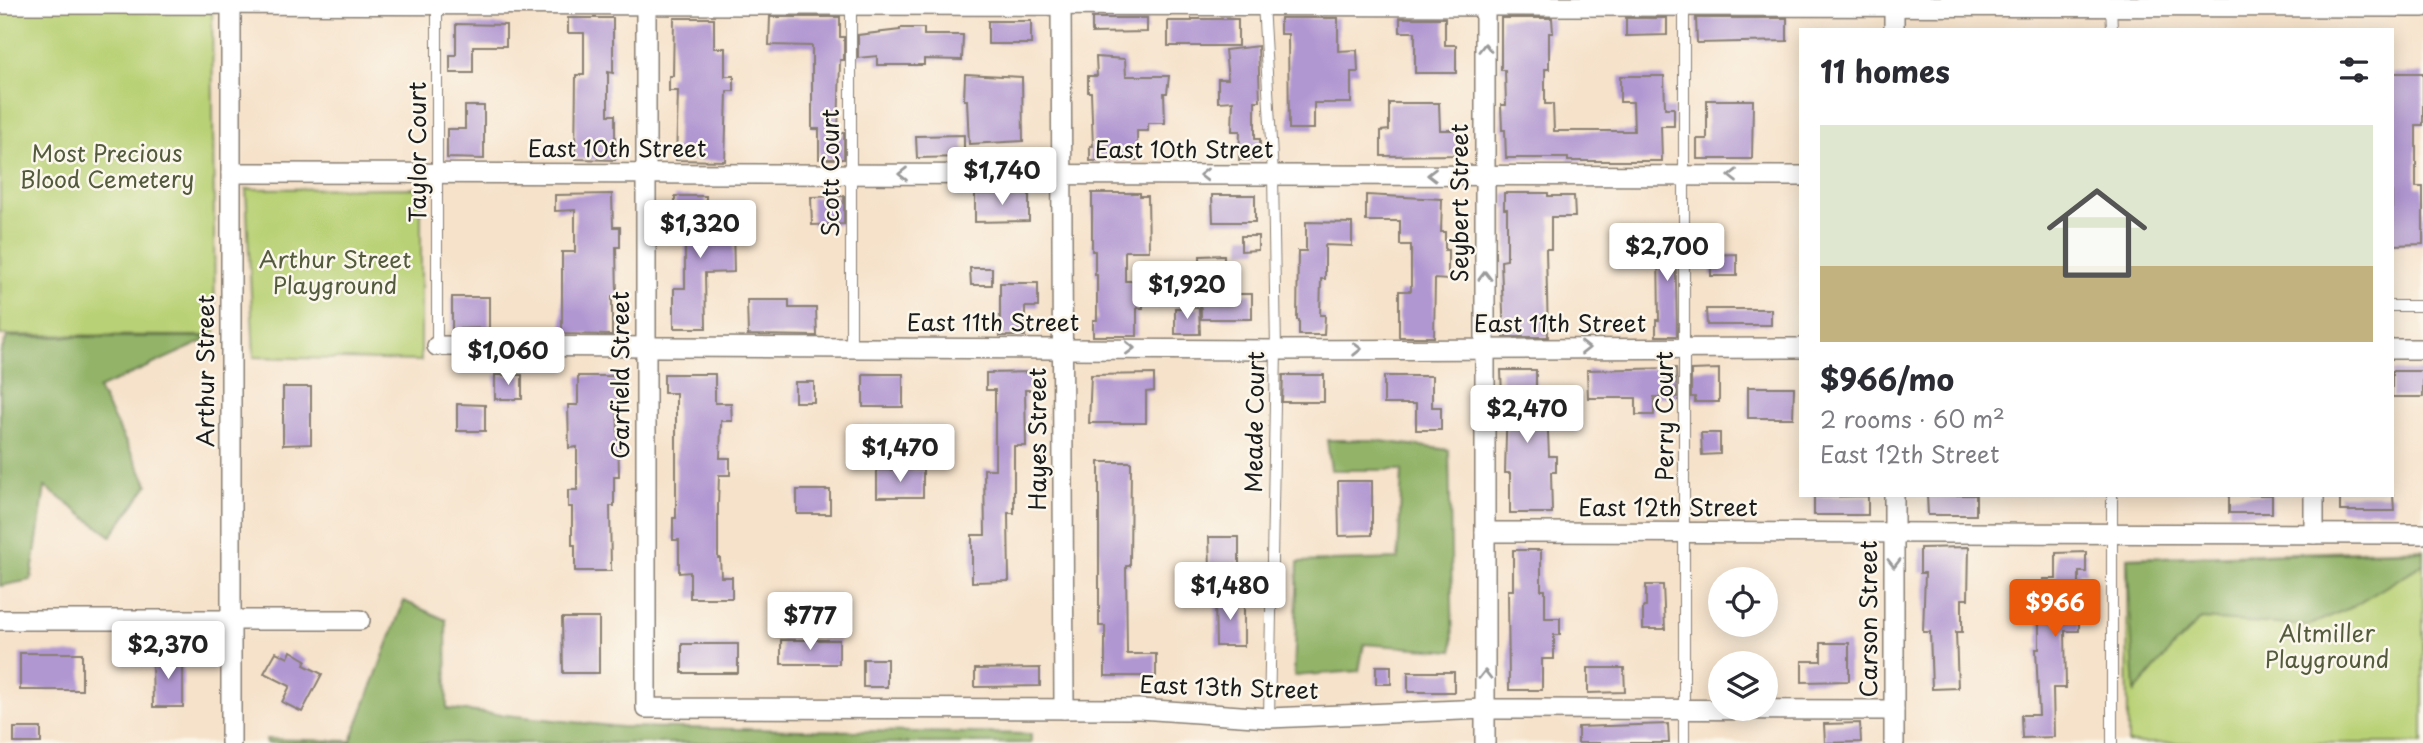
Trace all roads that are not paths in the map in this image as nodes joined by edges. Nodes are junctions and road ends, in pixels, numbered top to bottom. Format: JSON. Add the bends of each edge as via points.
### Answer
{"nodes":[{"id":1,"x":230,"y":2,"type":"edge"},
{"id":2,"x":438,"y":2,"type":"edge"},
{"id":3,"x":646,"y":2,"type":"edge"},
{"id":4,"x":851,"y":2,"type":"edge"},
{"id":5,"x":1062,"y":3,"type":"edge"},
{"id":6,"x":1264,"y":3,"type":"edge"},
{"id":7,"x":1485,"y":3,"type":"edge"},
{"id":8,"x":1894,"y":3,"type":"edge"},
{"id":9,"x":2112,"y":3,"type":"edge"},
{"id":10,"x":0,"y":4,"type":"edge"},
{"id":11,"x":2308,"y":4,"type":"edge"},
{"id":12,"x":1684,"y":6,"type":"junction"},
{"id":13,"x":2423,"y":7,"type":"edge"},
{"id":14,"x":1894,"y":28,"type":"edge"},
{"id":15,"x":2112,"y":28,"type":"edge"},
{"id":16,"x":231,"y":173,"type":"junction"},
{"id":17,"x":438,"y":173,"type":"junction"},
{"id":18,"x":646,"y":174,"type":"junction"},
{"id":19,"x":851,"y":174,"type":"junction"},
{"id":20,"x":1061,"y":174,"type":"junction"},
{"id":21,"x":1273,"y":175,"type":"junction"},
{"id":22,"x":1485,"y":175,"type":"junction"},
{"id":23,"x":1684,"y":176,"type":"junction"},
{"id":24,"x":1799,"y":176,"type":"edge"},
{"id":25,"x":2394,"y":306,"type":"edge"},
{"id":26,"x":2423,"y":306,"type":"edge"},
{"id":27,"x":438,"y":346,"type":"joint"},
{"id":28,"x":645,"y":346,"type":"junction"},
{"id":29,"x":851,"y":347,"type":"junction"},
{"id":30,"x":1062,"y":347,"type":"junction"},
{"id":31,"x":1485,"y":348,"type":"junction"},
{"id":32,"x":1684,"y":348,"type":"junction"},
{"id":33,"x":1799,"y":348,"type":"edge"},
{"id":34,"x":2394,"y":349,"type":"edge"},
{"id":35,"x":2423,"y":349,"type":"edge"},
{"id":36,"x":1276,"y":350,"type":"junction"},
{"id":37,"x":1894,"y":497,"type":"edge"},
{"id":38,"x":2112,"y":497,"type":"edge"},
{"id":39,"x":2314,"y":497,"type":"edge"},
{"id":40,"x":1485,"y":532,"type":"junction"},
{"id":41,"x":1684,"y":533,"type":"junction"},
{"id":42,"x":1894,"y":533,"type":"junction"},
{"id":43,"x":2112,"y":533,"type":"junction"},
{"id":44,"x":2314,"y":534,"type":"junction"},
{"id":45,"x":2423,"y":534,"type":"edge"},
{"id":46,"x":0,"y":620,"type":"edge"},
{"id":47,"x":231,"y":620,"type":"junction"},
{"id":48,"x":360,"y":620,"type":"dead end"},
{"id":49,"x":646,"y":708,"type":"joint"},
{"id":50,"x":1064,"y":709,"type":"junction"},
{"id":51,"x":1485,"y":709,"type":"junction"},
{"id":52,"x":1684,"y":709,"type":"junction"},
{"id":53,"x":1894,"y":710,"type":"junction"},
{"id":54,"x":1269,"y":718,"type":"junction"},
{"id":55,"x":231,"y":743,"type":"edge"},
{"id":56,"x":1485,"y":743,"type":"edge"},
{"id":57,"x":1684,"y":743,"type":"edge"},
{"id":58,"x":1894,"y":743,"type":"edge"},
{"id":59,"x":2112,"y":743,"type":"edge"}],
"edges":[{"from":1,"to":2,"type":"street"},
{"from":1,"to":10,"type":"street"},
{"from":1,"to":16,"type":"street","name":"Arthur Street"},
{"from":2,"to":3,"type":"street"},
{"from":2,"to":17,"type":"lane","name":"Taylor Court"},
{"from":3,"to":4,"type":"street"},
{"from":3,"to":18,"type":"street","name":"Garfield Street"},
{"from":4,"to":5,"type":"street"},
{"from":4,"to":19,"type":"lane","name":"Scott Court"},
{"from":5,"to":6,"type":"street"},
{"from":5,"to":20,"type":"street","name":"Hayes Street"},
{"from":6,"to":7,"type":"street"},
{"from":6,"to":21,"type":"lane","name":"Meade Court"},
{"from":7,"to":12,"type":"street"},
{"from":22,"to":7,"type":"street","name":"Seybert Street","one_way":true},
{"from":8,"to":9,"type":"street"},
{"from":8,"to":12,"type":"street"},
{"from":8,"to":14,"type":"street"},
{"from":9,"to":11,"type":"street"},
{"from":9,"to":15,"type":"lane"},
{"from":11,"to":13,"type":"street"},
{"from":12,"to":23,"type":"lane","name":"Perry Court"},
{"from":16,"to":17,"type":"street","name":"East 10th Street"},
{"from":16,"to":47,"type":"street","name":"Arthur Street"},
{"from":17,"to":18,"type":"street","name":"East 10th Street"},
{"from":17,"to":27,"type":"lane","name":"Taylor Court"},
{"from":18,"to":19,"type":"street","name":"East 10th Street"},
{"from":18,"to":28,"type":"street","name":"Garfield Street"},
{"from":20,"to":19,"type":"street","name":"East 10th Street","one_way":true},
{"from":19,"to":29,"type":"lane","name":"Scott Court"},
{"from":21,"to":20,"type":"street","name":"East 10th Street","one_way":true},
{"from":20,"to":30,"type":"street","name":"Hayes Street"},
{"from":22,"to":21,"type":"street","name":"East 10th Street","one_way":true},
{"from":21,"to":36,"type":"lane","name":"Meade Court"},
{"from":22,"to":23,"type":"street","name":"East 10th Street"},
{"from":31,"to":22,"type":"street","name":"Seybert Street","one_way":true},
{"from":24,"to":23,"type":"street","name":"East 10th Street","one_way":true},
{"from":23,"to":32,"type":"lane","name":"Perry Court"},
{"from":25,"to":26,"type":"lane"},
{"from":27,"to":28,"type":"street","name":"East 11th Street"},
{"from":28,"to":29,"type":"street","name":"East 11th Street"},
{"from":28,"to":49,"type":"street","name":"Garfield Street"},
{"from":29,"to":30,"type":"street","name":"East 11th Street"},
{"from":30,"to":36,"type":"street","name":"East 11th Street","one_way":true},
{"from":30,"to":50,"type":"street","name":"Hayes Street"},
{"from":31,"to":32,"type":"street","name":"East 11th Street","one_way":true},
{"from":36,"to":31,"type":"street","name":"East 11th Street","one_way":true},
{"from":31,"to":40,"type":"street","name":"Seybert Street"},
{"from":32,"to":33,"type":"street","name":"East 11th Street"},
{"from":32,"to":41,"type":"lane","name":"Perry Court"},
{"from":34,"to":35,"type":"street"},
{"from":36,"to":54,"type":"lane","name":"Meade Court"},
{"from":37,"to":42,"type":"street","name":"Carson Street"},
{"from":38,"to":43,"type":"lane"},
{"from":39,"to":44,"type":"street"},
{"from":40,"to":41,"type":"street","name":"East 12th Street"},
{"from":51,"to":40,"type":"street","name":"Seybert Street","one_way":true},
{"from":41,"to":42,"type":"street","name":"East 12th Street"},
{"from":41,"to":52,"type":"lane","name":"Perry Court"},
{"from":42,"to":43,"type":"street","name":"East 12th Street"},
{"from":42,"to":53,"type":"street","name":"Carson Street","one_way":true},
{"from":43,"to":44,"type":"street","name":"East 12th Street"},
{"from":43,"to":59,"type":"lane"},
{"from":44,"to":45,"type":"street","name":"East 12th Street"},
{"from":46,"to":47,"type":"street"},
{"from":47,"to":48,"type":"street"},
{"from":47,"to":55,"type":"street","name":"Arthur Street"},
{"from":49,"to":50,"type":"street","name":"East 13th Street"},
{"from":50,"to":54,"type":"street","name":"East 13th Street"},
{"from":51,"to":52,"type":"street","name":"East 13th Street"},
{"from":51,"to":54,"type":"street","name":"East 13th Street"},
{"from":51,"to":56,"type":"street","name":"Seybert Street"},
{"from":52,"to":53,"type":"street","name":"East 13th Street"},
{"from":52,"to":57,"type":"lane","name":"Perry Court"},
{"from":53,"to":58,"type":"street","name":"Carson Street"}]}
